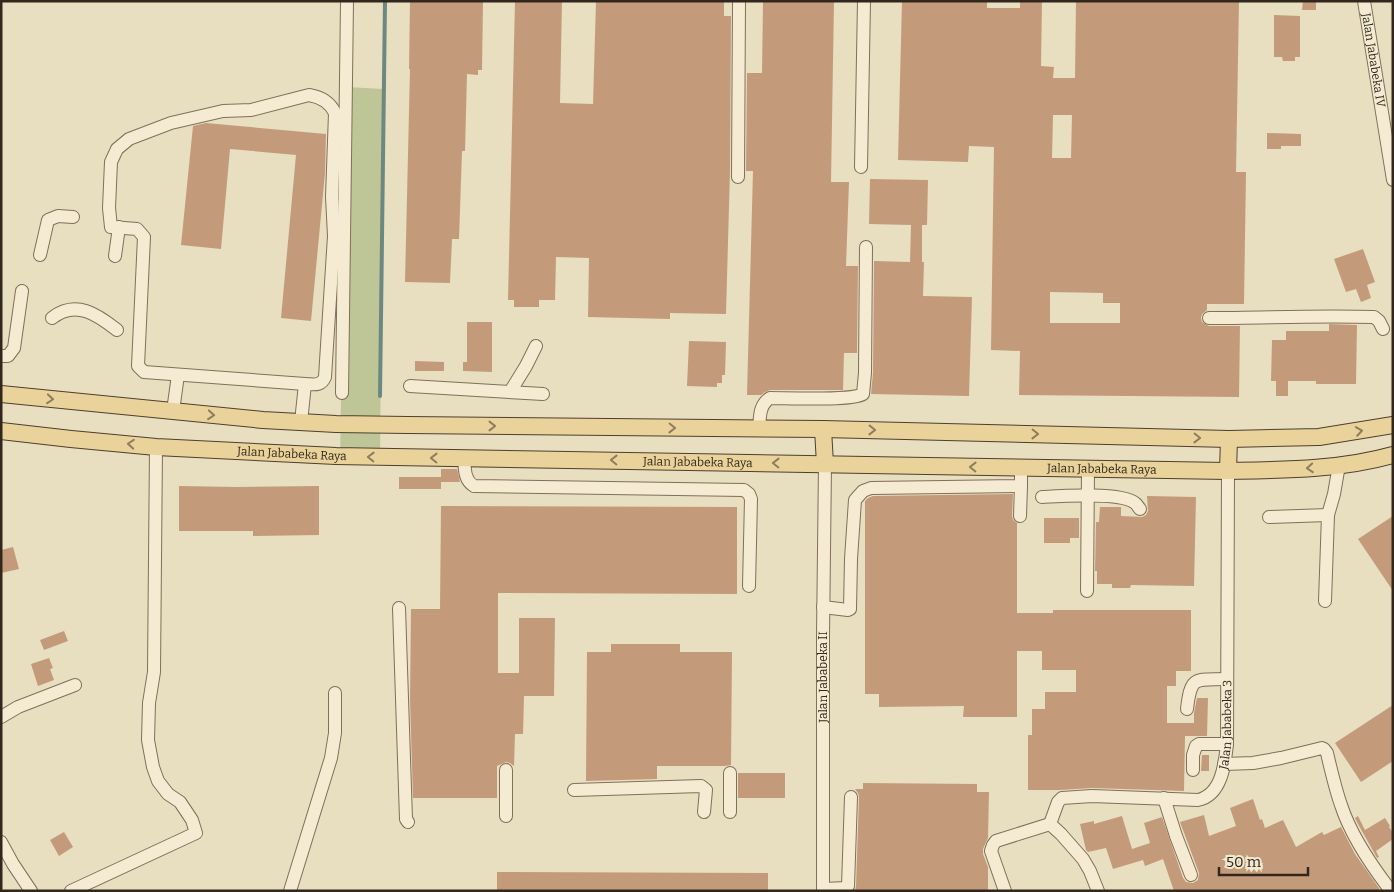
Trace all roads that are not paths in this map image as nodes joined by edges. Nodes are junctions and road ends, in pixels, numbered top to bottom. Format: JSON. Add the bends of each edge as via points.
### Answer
{"nodes":[{"id":1,"x":347,"y":1,"type":"edge"},
{"id":2,"x":739,"y":1,"type":"edge"},
{"id":3,"x":864,"y":1,"type":"edge"},
{"id":4,"x":1364,"y":1,"type":"edge"},
{"id":5,"x":861,"y":168,"type":"dead end"},
{"id":6,"x":738,"y":177,"type":"dead end"},
{"id":7,"x":1393,"y":180,"type":"edge"},
{"id":8,"x":73,"y":217,"type":"dead end"},
{"id":9,"x":115,"y":227,"type":"junction"},
{"id":10,"x":866,"y":247,"type":"dead end"},
{"id":11,"x":40,"y":255,"type":"dead end"},
{"id":12,"x":112,"y":256,"type":"dead end"},
{"id":13,"x":22,"y":291,"type":"dead end"},
{"id":14,"x":52,"y":318,"type":"dead end"},
{"id":15,"x":1209,"y":318,"type":"dead end"},
{"id":16,"x":1383,"y":329,"type":"dead end"},
{"id":17,"x":118,"y":330,"type":"dead end"},
{"id":18,"x":536,"y":346,"type":"dead end"},
{"id":19,"x":1,"y":356,"type":"edge"},
{"id":20,"x":178,"y":375,"type":"junction"},
{"id":21,"x":305,"y":384,"type":"junction"},
{"id":22,"x":410,"y":386,"type":"dead end"},
{"id":23,"x":510,"y":392,"type":"junction"},
{"id":24,"x":342,"y":393,"type":"dead end"},
{"id":25,"x":1,"y":394,"type":"edge"},
{"id":26,"x":543,"y":394,"type":"dead end"},
{"id":27,"x":173,"y":411,"type":"junction"},
{"id":28,"x":301,"y":422,"type":"junction"},
{"id":29,"x":1393,"y":425,"type":"edge"},
{"id":30,"x":759,"y":429,"type":"junction"},
{"id":31,"x":823,"y":429,"type":"junction"},
{"id":32,"x":1,"y":431,"type":"edge"},
{"id":33,"x":1229,"y":439,"type":"junction"},
{"id":34,"x":156,"y":447,"type":"junction"},
{"id":35,"x":1393,"y":455,"type":"edge"},
{"id":36,"x":464,"y":458,"type":"junction"},
{"id":37,"x":825,"y":464,"type":"junction"},
{"id":38,"x":1339,"y":465,"type":"junction"},
{"id":39,"x":1021,"y":468,"type":"junction"},
{"id":40,"x":1088,"y":469,"type":"junction"},
{"id":41,"x":1228,"y":471,"type":"junction"},
{"id":42,"x":1022,"y":486,"type":"junction"},
{"id":43,"x":1088,"y":495,"type":"junction"},
{"id":44,"x":1042,"y":497,"type":"dead end"},
{"id":45,"x":1140,"y":509,"type":"dead end"},
{"id":46,"x":1020,"y":516,"type":"dead end"},
{"id":47,"x":1328,"y":516,"type":"junction"},
{"id":48,"x":1269,"y":517,"type":"dead end"},
{"id":49,"x":749,"y":586,"type":"dead end"},
{"id":50,"x":1087,"y":591,"type":"dead end"},
{"id":51,"x":1325,"y":602,"type":"dead end"},
{"id":52,"x":398,"y":608,"type":"dead end"},
{"id":53,"x":823,"y":608,"type":"junction"},
{"id":54,"x":1227,"y":679,"type":"junction"},
{"id":55,"x":75,"y":685,"type":"dead end"},
{"id":56,"x":335,"y":693,"type":"dead end"},
{"id":57,"x":1187,"y":709,"type":"dead end"},
{"id":58,"x":1,"y":717,"type":"edge"},
{"id":59,"x":1227,"y":744,"type":"junction"},
{"id":60,"x":1224,"y":764,"type":"junction"},
{"id":61,"x":506,"y":770,"type":"dead end"},
{"id":62,"x":1193,"y":770,"type":"dead end"},
{"id":63,"x":730,"y":774,"type":"dead end"},
{"id":64,"x":574,"y":790,"type":"dead end"},
{"id":65,"x":851,"y":796,"type":"dead end"},
{"id":66,"x":1164,"y":798,"type":"junction"},
{"id":67,"x":704,"y":812,"type":"dead end"},
{"id":68,"x":730,"y":812,"type":"dead end"},
{"id":69,"x":506,"y":816,"type":"dead end"},
{"id":70,"x":408,"y":822,"type":"dead end"},
{"id":71,"x":1050,"y":824,"type":"junction"},
{"id":72,"x":1,"y":842,"type":"edge"},
{"id":73,"x":1191,"y":875,"type":"dead end"},
{"id":74,"x":822,"y":890,"type":"edge"},
{"id":75,"x":30,"y":891,"type":"edge"},
{"id":76,"x":71,"y":891,"type":"edge"},
{"id":77,"x":290,"y":891,"type":"edge"},
{"id":78,"x":1005,"y":891,"type":"edge"},
{"id":79,"x":1098,"y":891,"type":"edge"},
{"id":80,"x":1391,"y":891,"type":"edge"}],
"edges":[{"from":1,"to":24,"type":"street"},
{"from":2,"to":6,"type":"street"},
{"from":3,"to":5,"type":"street"},
{"from":4,"to":7,"type":"street","name":"Jalan Jababeka IV"},
{"from":8,"to":11,"type":"street","via":[[58,216],[48,220]]},
{"from":9,"to":12,"type":"street"},
{"from":9,"to":20,"type":"street","via":[[137,229],[144,237],[138,366],[144,372]]},
{"from":9,"to":21,"type":"street","via":[[110,208],[111,162],[129,139],[171,123],[223,111],[251,110],[309,95],[321,98],[335,113],[334,236],[324,378],[320,384]]},
{"from":10,"to":30,"type":"street","via":[[863,394],[844,398],[770,398],[761,408]]},
{"from":13,"to":19,"type":"street","via":[[14,348],[8,356]]},
{"from":14,"to":17,"type":"street","via":[[68,309],[90,311]]},
{"from":15,"to":16,"type":"street","via":[[1374,317]]},
{"from":18,"to":23,"type":"street"},
{"from":20,"to":21,"type":"street"},
{"from":20,"to":27,"type":"street"},
{"from":21,"to":28,"type":"street"},
{"from":22,"to":23,"type":"street"},
{"from":23,"to":26,"type":"street"},
{"from":25,"to":27,"type":"main road","one_way":true},
{"from":27,"to":28,"type":"main road","one_way":true},
{"from":28,"to":30,"type":"main road","one_way":true},
{"from":33,"to":29,"type":"main road","one_way":true,"via":[[1319,437]]},
{"from":30,"to":31,"type":"main road"},
{"from":31,"to":33,"type":"main road","one_way":true},
{"from":31,"to":37,"type":"main road"},
{"from":34,"to":32,"type":"main road","name":"Jalan Jababeka Raya","one_way":true},
{"from":33,"to":41,"type":"main road"},
{"from":36,"to":34,"type":"main road","name":"Jalan Jababeka Raya","one_way":true,"via":[[336,456]]},
{"from":34,"to":76,"type":"street","via":[[154,672],[148,703],[148,740],[158,781],[180,802],[196,833]]},
{"from":35,"to":38,"type":"main road","name":"Jalan Jababeka Raya"},
{"from":37,"to":36,"type":"main road","name":"Jalan Jababeka Raya","one_way":true},
{"from":36,"to":49,"type":"street","via":[[466,476],[474,486],[744,490],[751,499]]},
{"from":39,"to":37,"type":"main road","name":"Jalan Jababeka Raya","one_way":true},
{"from":37,"to":53,"type":"street","name":"Jalan Jababeka II"},
{"from":38,"to":41,"type":"main road","name":"Jalan Jababeka Raya","one_way":true},
{"from":38,"to":47,"type":"street"},
{"from":39,"to":40,"type":"main road","name":"Jalan Jababeka Raya"},
{"from":39,"to":42,"type":"street"},
{"from":40,"to":41,"type":"main road","name":"Jalan Jababeka Raya"},
{"from":40,"to":43,"type":"street"},
{"from":41,"to":54,"type":"street","name":"Jalan Jababeka 3"},
{"from":42,"to":46,"type":"street"},
{"from":42,"to":53,"type":"street","via":[[871,488],[863,491],[855,500],[850,609]]},
{"from":43,"to":44,"type":"street"},
{"from":43,"to":45,"type":"street","via":[[1134,502]]},
{"from":43,"to":50,"type":"street"},
{"from":47,"to":48,"type":"street"},
{"from":47,"to":51,"type":"street"},
{"from":52,"to":70,"type":"street"},
{"from":53,"to":74,"type":"street","name":"Jalan Jababeka II"},
{"from":54,"to":57,"type":"street","via":[[1194,682],[1188,693]]},
{"from":54,"to":59,"type":"street","name":"Jalan Jababeka 3"},
{"from":55,"to":58,"type":"street"},
{"from":56,"to":77,"type":"street","via":[[331,758]]},
{"from":59,"to":60,"type":"street","name":"Jalan Jababeka 3"},
{"from":59,"to":62,"type":"street","via":[[1196,746]]},
{"from":60,"to":66,"type":"street","name":"Jalan Jababeka 3","via":[[1215,788],[1204,799]]},
{"from":60,"to":80,"type":"street","via":[[1253,763],[1324,749],[1349,824],[1366,857]]},
{"from":61,"to":69,"type":"street"},
{"from":63,"to":68,"type":"street"},
{"from":64,"to":67,"type":"street","via":[[701,786],[706,790]]},
{"from":65,"to":74,"type":"street","via":[[848,886]]},
{"from":66,"to":71,"type":"street","name":"Jalan Jababeka 3","via":[[1062,798]]},
{"from":66,"to":73,"type":"street"},
{"from":71,"to":78,"type":"street","via":[[993,844],[991,851]]},
{"from":71,"to":79,"type":"street","via":[[1086,863]]},
{"from":72,"to":75,"type":"street"}]}
